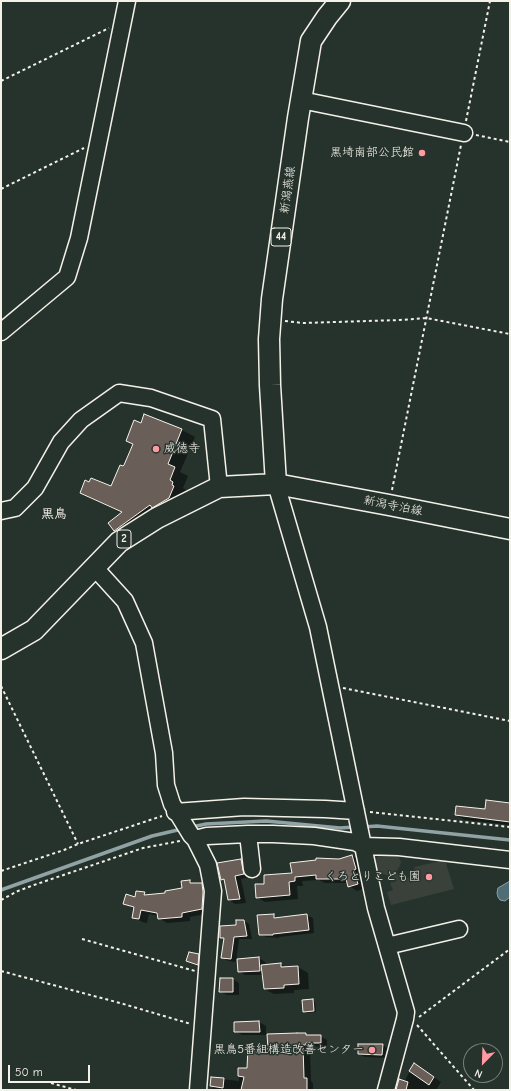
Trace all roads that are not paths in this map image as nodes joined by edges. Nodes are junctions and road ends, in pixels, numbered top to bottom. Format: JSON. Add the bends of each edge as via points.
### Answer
{"nodes":[{"id":1,"x":127,"y":1,"type":"edge"},
{"id":2,"x":340,"y":1,"type":"edge"},
{"id":3,"x":301,"y":100,"type":"junction"},
{"id":4,"x":464,"y":133,"type":"road end"},
{"id":5,"x":1,"y":332,"type":"edge"},
{"id":6,"x":276,"y":484,"type":"junction"},
{"id":7,"x":219,"y":487,"type":"junction"},
{"id":8,"x":1,"y":510,"type":"edge"},
{"id":9,"x":510,"y":529,"type":"edge"},
{"id":10,"x":95,"y":568,"type":"junction"},
{"id":11,"x":1,"y":648,"type":"edge"},
{"id":12,"x":357,"y":814,"type":"junction"},
{"id":13,"x":178,"y":815,"type":"junction"},
{"id":14,"x":248,"y":834,"type":"junction"},
{"id":15,"x":193,"y":837,"type":"junction"},
{"id":16,"x":362,"y":843,"type":"junction"},
{"id":17,"x":510,"y":860,"type":"edge"},
{"id":18,"x":252,"y":869,"type":"dead end"},
{"id":19,"x":459,"y":929,"type":"dead end"},
{"id":20,"x":387,"y":946,"type":"junction"},
{"id":21,"x":198,"y":1090,"type":"edge"},
{"id":22,"x":386,"y":1090,"type":"edge"}],
"edges":[{"from":1,"to":5,"type":"street","via":[[79,238],[67,277]]},
{"from":2,"to":3,"type":"main road","name":"新潟燕線","number":"44","via":[[311,41]]},
{"from":3,"to":4,"type":"street"},
{"from":3,"to":6,"type":"main road","name":"新潟燕線","number":"44","via":[[272,299],[269,339]]},
{"from":6,"to":7,"type":"main road","number":"2"},
{"from":6,"to":9,"type":"main road","name":"新潟寺泊線","number":"2"},
{"from":6,"to":12,"type":"street","via":[[318,627]]},
{"from":7,"to":8,"type":"street","via":[[212,419],[151,398],[119,393],[81,420],[61,442],[34,488],[15,508]]},
{"from":7,"to":10,"type":"main road","number":"2","via":[[150,522],[119,542]]},
{"from":10,"to":11,"type":"main road","number":"2","via":[[34,630]]},
{"from":10,"to":13,"type":"street","via":[[125,601],[144,643],[164,753],[166,785]]},
{"from":12,"to":13,"type":"street","via":[[325,809],[244,807]]},
{"from":12,"to":16,"type":"street"},
{"from":13,"to":15,"type":"street"},
{"from":14,"to":15,"type":"street"},
{"from":14,"to":16,"type":"street","via":[[314,836]]},
{"from":14,"to":18,"type":"street"},
{"from":15,"to":21,"type":"street","via":[[208,865],[213,891]]},
{"from":16,"to":17,"type":"street"},
{"from":16,"to":20,"type":"street"},
{"from":19,"to":20,"type":"street"},
{"from":20,"to":22,"type":"street","via":[[406,1012]]}]}
